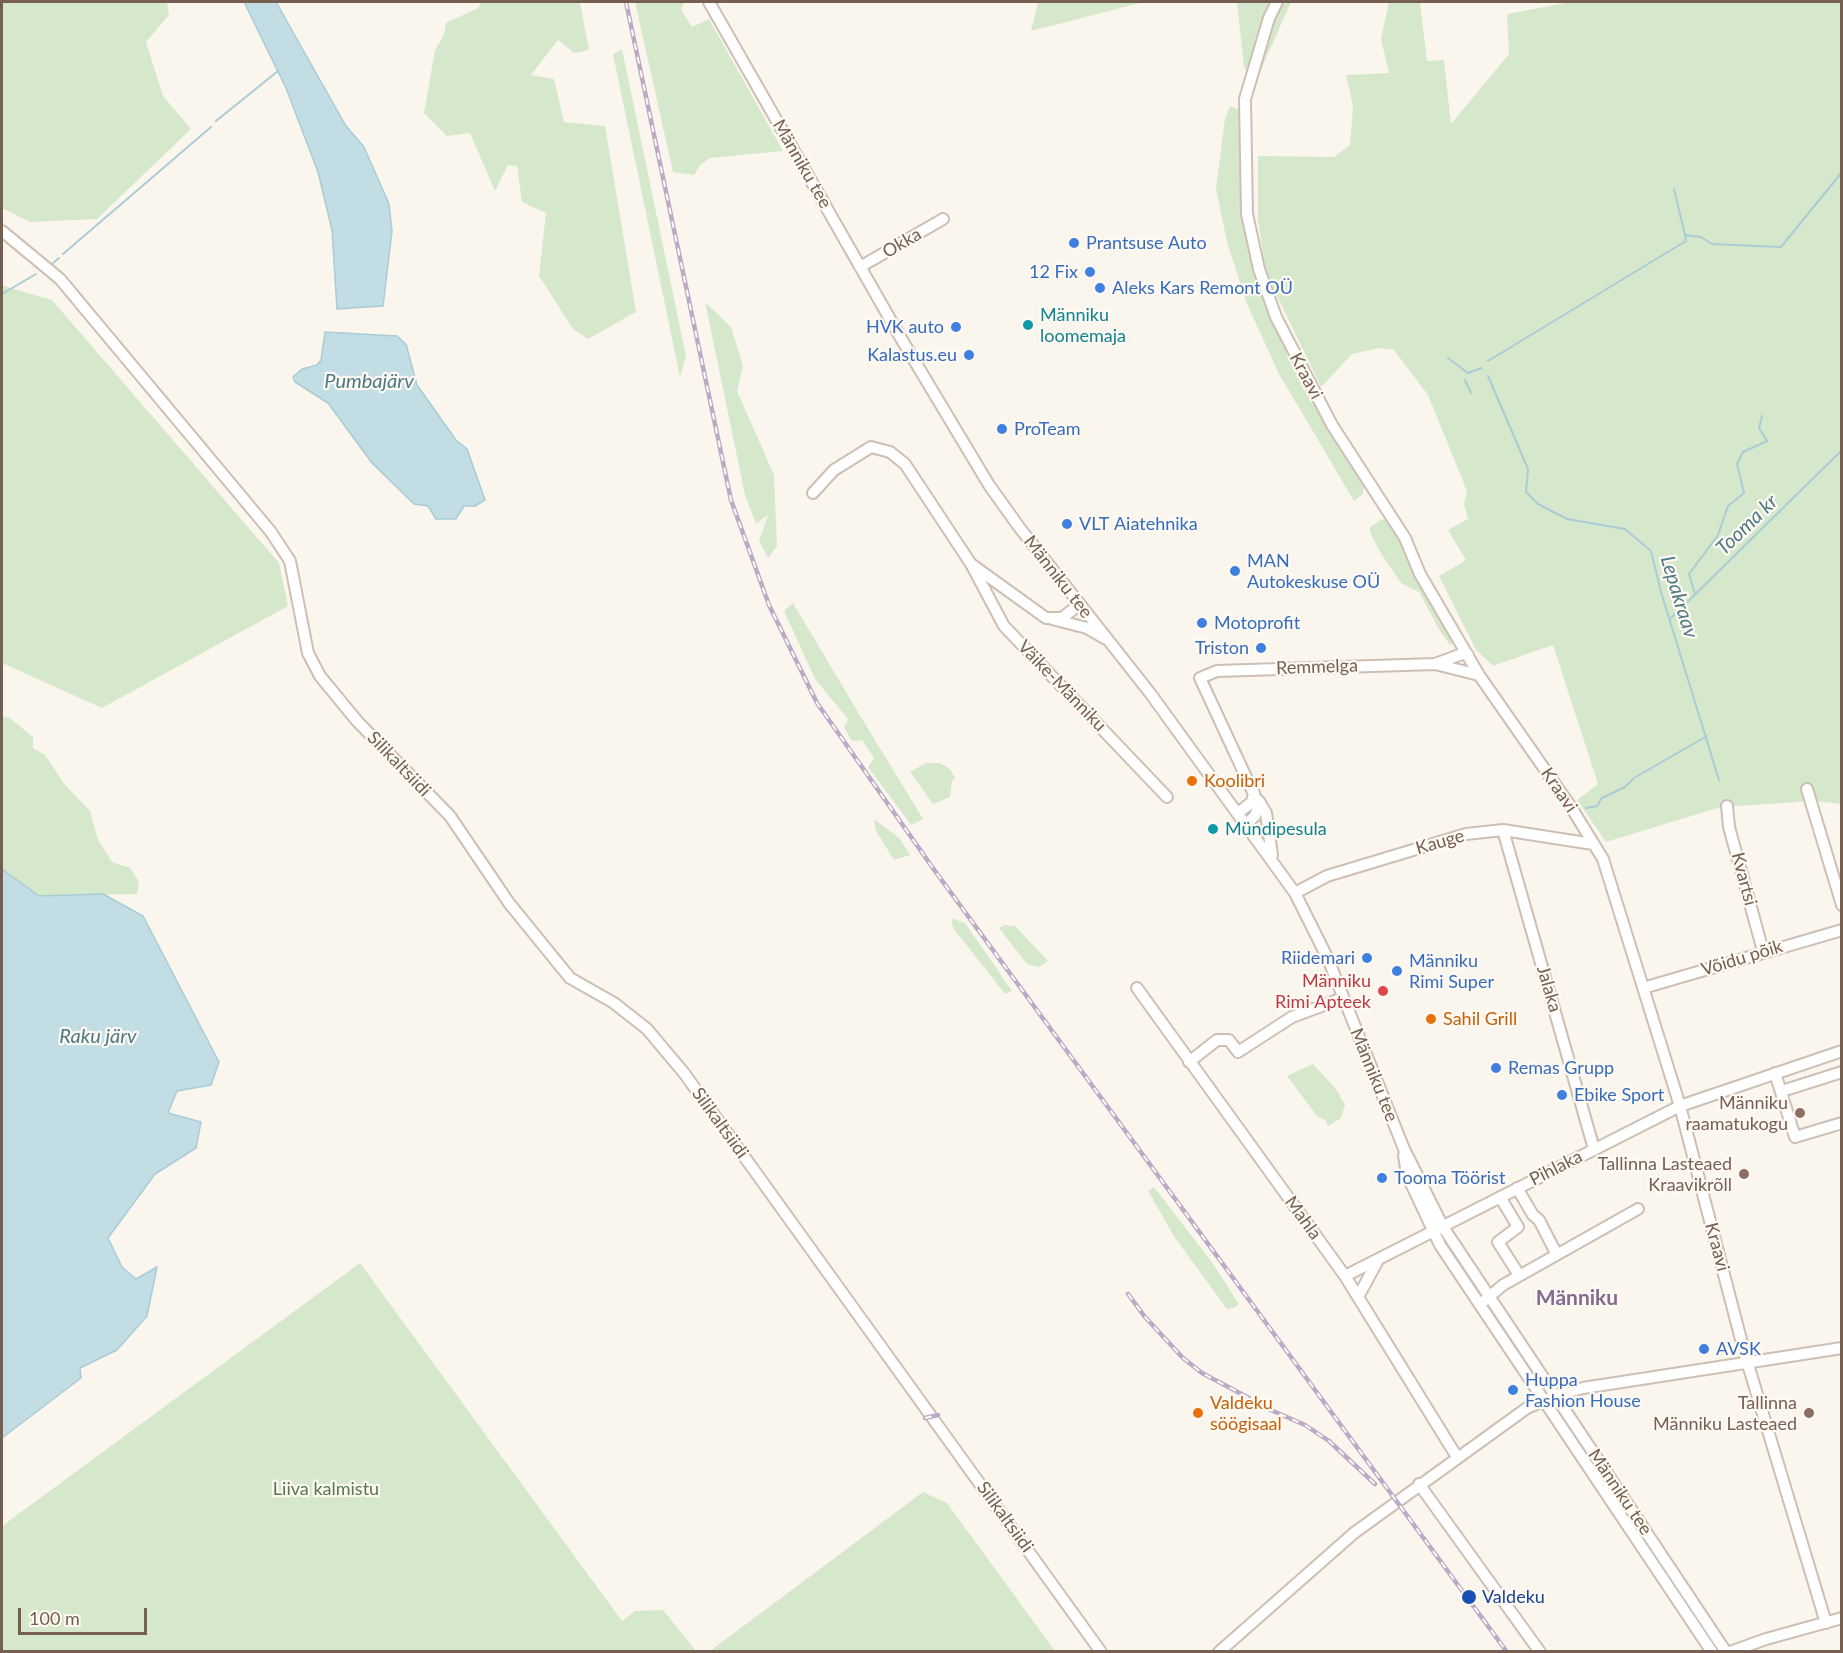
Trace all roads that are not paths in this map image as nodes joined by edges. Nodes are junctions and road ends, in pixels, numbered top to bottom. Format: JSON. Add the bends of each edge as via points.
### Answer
{"nodes":[{"id":1,"x":709,"y":2,"type":"edge"},
{"id":2,"x":1277,"y":2,"type":"edge"},
{"id":3,"x":943,"y":219,"type":"dead end"},
{"id":4,"x":2,"y":231,"type":"edge"},
{"id":5,"x":860,"y":267,"type":"junction"},
{"id":6,"x":813,"y":493,"type":"dead end"},
{"id":7,"x":971,"y":564,"type":"junction"},
{"id":8,"x":1080,"y":604,"type":"junction"},
{"id":9,"x":1046,"y":618,"type":"junction"},
{"id":10,"x":1109,"y":641,"type":"junction"},
{"id":11,"x":1468,"y":655,"type":"junction"},
{"id":12,"x":1435,"y":664,"type":"junction"},
{"id":13,"x":1479,"y":675,"type":"junction"},
{"id":14,"x":1807,"y":789,"type":"dead end"},
{"id":15,"x":1254,"y":793,"type":"junction"},
{"id":16,"x":1167,"y":797,"type":"dead end"},
{"id":17,"x":1727,"y":806,"type":"dead end"},
{"id":18,"x":1238,"y":813,"type":"junction"},
{"id":19,"x":1246,"y":824,"type":"junction"},
{"id":20,"x":1503,"y":830,"type":"junction"},
{"id":21,"x":1593,"y":844,"type":"junction"},
{"id":22,"x":1274,"y":862,"type":"junction"},
{"id":23,"x":1295,"y":893,"type":"junction"},
{"id":24,"x":1842,"y":905,"type":"edge"},
{"id":25,"x":1842,"y":930,"type":"edge"},
{"id":26,"x":1763,"y":951,"type":"junction"},
{"id":27,"x":1137,"y":988,"type":"dead end"},
{"id":28,"x":1643,"y":988,"type":"junction"},
{"id":29,"x":1343,"y":998,"type":"junction"},
{"id":30,"x":1842,"y":1051,"type":"edge"},
{"id":31,"x":1189,"y":1062,"type":"junction"},
{"id":32,"x":1842,"y":1072,"type":"edge"},
{"id":33,"x":1775,"y":1073,"type":"junction"},
{"id":34,"x":1782,"y":1091,"type":"junction"},
{"id":35,"x":1680,"y":1106,"type":"junction"},
{"id":36,"x":1842,"y":1124,"type":"edge"},
{"id":37,"x":1594,"y":1149,"type":"junction"},
{"id":38,"x":1517,"y":1188,"type":"junction"},
{"id":39,"x":1500,"y":1197,"type":"junction"},
{"id":40,"x":1638,"y":1209,"type":"dead end"},
{"id":41,"x":1438,"y":1229,"type":"junction"},
{"id":42,"x":1556,"y":1254,"type":"junction"},
{"id":43,"x":1377,"y":1261,"type":"junction"},
{"id":44,"x":1520,"y":1275,"type":"junction"},
{"id":45,"x":1345,"y":1276,"type":"junction"},
{"id":46,"x":1489,"y":1296,"type":"junction"},
{"id":47,"x":1358,"y":1297,"type":"junction"},
{"id":48,"x":1481,"y":1305,"type":"junction"},
{"id":49,"x":1842,"y":1348,"type":"edge"},
{"id":50,"x":1750,"y":1363,"type":"junction"},
{"id":51,"x":1557,"y":1395,"type":"junction"},
{"id":52,"x":1544,"y":1400,"type":"junction"},
{"id":53,"x":1457,"y":1456,"type":"junction"},
{"id":54,"x":1419,"y":1484,"type":"junction"},
{"id":55,"x":1842,"y":1618,"type":"edge"},
{"id":56,"x":1826,"y":1623,"type":"junction"},
{"id":57,"x":1101,"y":1652,"type":"edge"},
{"id":58,"x":1219,"y":1652,"type":"edge"},
{"id":59,"x":1540,"y":1652,"type":"edge"},
{"id":60,"x":1712,"y":1652,"type":"edge"},
{"id":61,"x":1728,"y":1652,"type":"edge"}],
"edges":[{"from":1,"to":5,"type":"street","name":"Männiku tee"},
{"from":2,"to":11,"type":"street","name":"Kraavi","via":[[1265,28],[1245,99],[1247,214],[1259,269],[1276,317],[1332,425],[1405,538],[1420,574]]},
{"from":3,"to":5,"type":"street","name":"Okka"},
{"from":4,"to":57,"type":"street","name":"Silikaltsiidi","via":[[60,279],[272,532],[290,561],[308,653],[320,676],[357,721],[450,816],[509,903],[570,978],[614,1003],[647,1029],[684,1073]]},
{"from":5,"to":8,"type":"street","name":"Männiku tee","via":[[995,493]]},
{"from":6,"to":7,"type":"street","name":"Väike-Männiku","via":[[834,470],[871,447],[890,452],[905,464]]},
{"from":7,"to":9,"type":"street","name":"Väike-Männiku"},
{"from":7,"to":16,"type":"street","name":"Väike-Männiku","via":[[1004,626]]},
{"from":8,"to":9,"type":"street","name":"Väike-Männiku","via":[[1062,618]]},
{"from":8,"to":10,"type":"street","name":"Männiku tee"},
{"from":9,"to":10,"type":"street","via":[[1087,628]]},
{"from":10,"to":18,"type":"street","name":"Männiku tee"},
{"from":11,"to":12,"type":"street","name":"Remmelga"},
{"from":11,"to":13,"type":"street","name":"Kraavi"},
{"from":12,"to":13,"type":"street","name":"Remmelga"},
{"from":12,"to":15,"type":"street","name":"Remmelga","via":[[1217,671],[1200,678]]},
{"from":13,"to":21,"type":"street","name":"Kraavi"},
{"from":14,"to":24,"type":"street"},
{"from":15,"to":18,"type":"street","via":[[1252,802]]},
{"from":15,"to":19,"type":"street","via":[[1259,811]]},
{"from":15,"to":22,"type":"street","via":[[1266,813]]},
{"from":17,"to":26,"type":"street","name":"Kvartsi","via":[[1729,827]]},
{"from":18,"to":19,"type":"street","name":"Männiku tee"},
{"from":19,"to":22,"type":"street","name":"Männiku tee"},
{"from":20,"to":21,"type":"street","name":"Kauge"},
{"from":20,"to":23,"type":"street","name":"Kauge","via":[[1466,834],[1327,876]]},
{"from":20,"to":37,"type":"street","name":"Jalaka"},
{"from":21,"to":28,"type":"street","name":"Kraavi","via":[[1603,859]]},
{"from":22,"to":23,"type":"street","name":"Männiku tee"},
{"from":23,"to":29,"type":"street","name":"Männiku tee","via":[[1320,939]]},
{"from":25,"to":26,"type":"street","name":"Võidu põik"},
{"from":26,"to":28,"type":"street","name":"Võidu põik"},
{"from":27,"to":31,"type":"street","name":"Mahla"},
{"from":28,"to":35,"type":"street","name":"Kraavi"},
{"from":29,"to":31,"type":"street","via":[[1292,1017],[1238,1052],[1229,1041],[1217,1040]]},
{"from":29,"to":41,"type":"street","name":"Männiku tee"},
{"from":30,"to":33,"type":"street","name":"Pihlaka"},
{"from":31,"to":45,"type":"street","name":"Mahla"},
{"from":32,"to":34,"type":"street"},
{"from":33,"to":34,"type":"street"},
{"from":33,"to":35,"type":"street","name":"Pihlaka"},
{"from":34,"to":36,"type":"street","via":[[1795,1137]]},
{"from":35,"to":37,"type":"street","name":"Pihlaka"},
{"from":35,"to":50,"type":"street","name":"Kraavi"},
{"from":37,"to":38,"type":"street","name":"Pihlaka"},
{"from":38,"to":39,"type":"street","name":"Pihlaka"},
{"from":38,"to":42,"type":"street"},
{"from":39,"to":41,"type":"street","name":"Pihlaka"},
{"from":39,"to":44,"type":"street","via":[[1518,1227],[1498,1242]]},
{"from":40,"to":42,"type":"street"},
{"from":41,"to":43,"type":"street","name":"Pihlaka"},
{"from":41,"to":46,"type":"street","name":"Männiku tee"},
{"from":41,"to":48,"type":"street","name":"Männiku tee"},
{"from":42,"to":44,"type":"street"},
{"from":43,"to":45,"type":"street","name":"Pihlaka"},
{"from":43,"to":47,"type":"street"},
{"from":44,"to":46,"type":"street"},
{"from":45,"to":47,"type":"street","name":"Mahla"},
{"from":46,"to":48,"type":"street"},
{"from":46,"to":51,"type":"street","name":"Männiku tee"},
{"from":47,"to":53,"type":"street","name":"Mahla"},
{"from":48,"to":52,"type":"street","name":"Männiku tee"},
{"from":49,"to":50,"type":"street"},
{"from":50,"to":51,"type":"street"},
{"from":50,"to":56,"type":"street","name":"Kraavi"},
{"from":51,"to":52,"type":"street"},
{"from":51,"to":61,"type":"street","name":"Männiku tee"},
{"from":52,"to":53,"type":"street"},
{"from":52,"to":60,"type":"street","name":"Männiku tee"},
{"from":53,"to":54,"type":"street"},
{"from":54,"to":58,"type":"street","via":[[1354,1533]]},
{"from":54,"to":59,"type":"street"},
{"from":55,"to":56,"type":"street"},
{"from":56,"to":61,"type":"street"}]}
